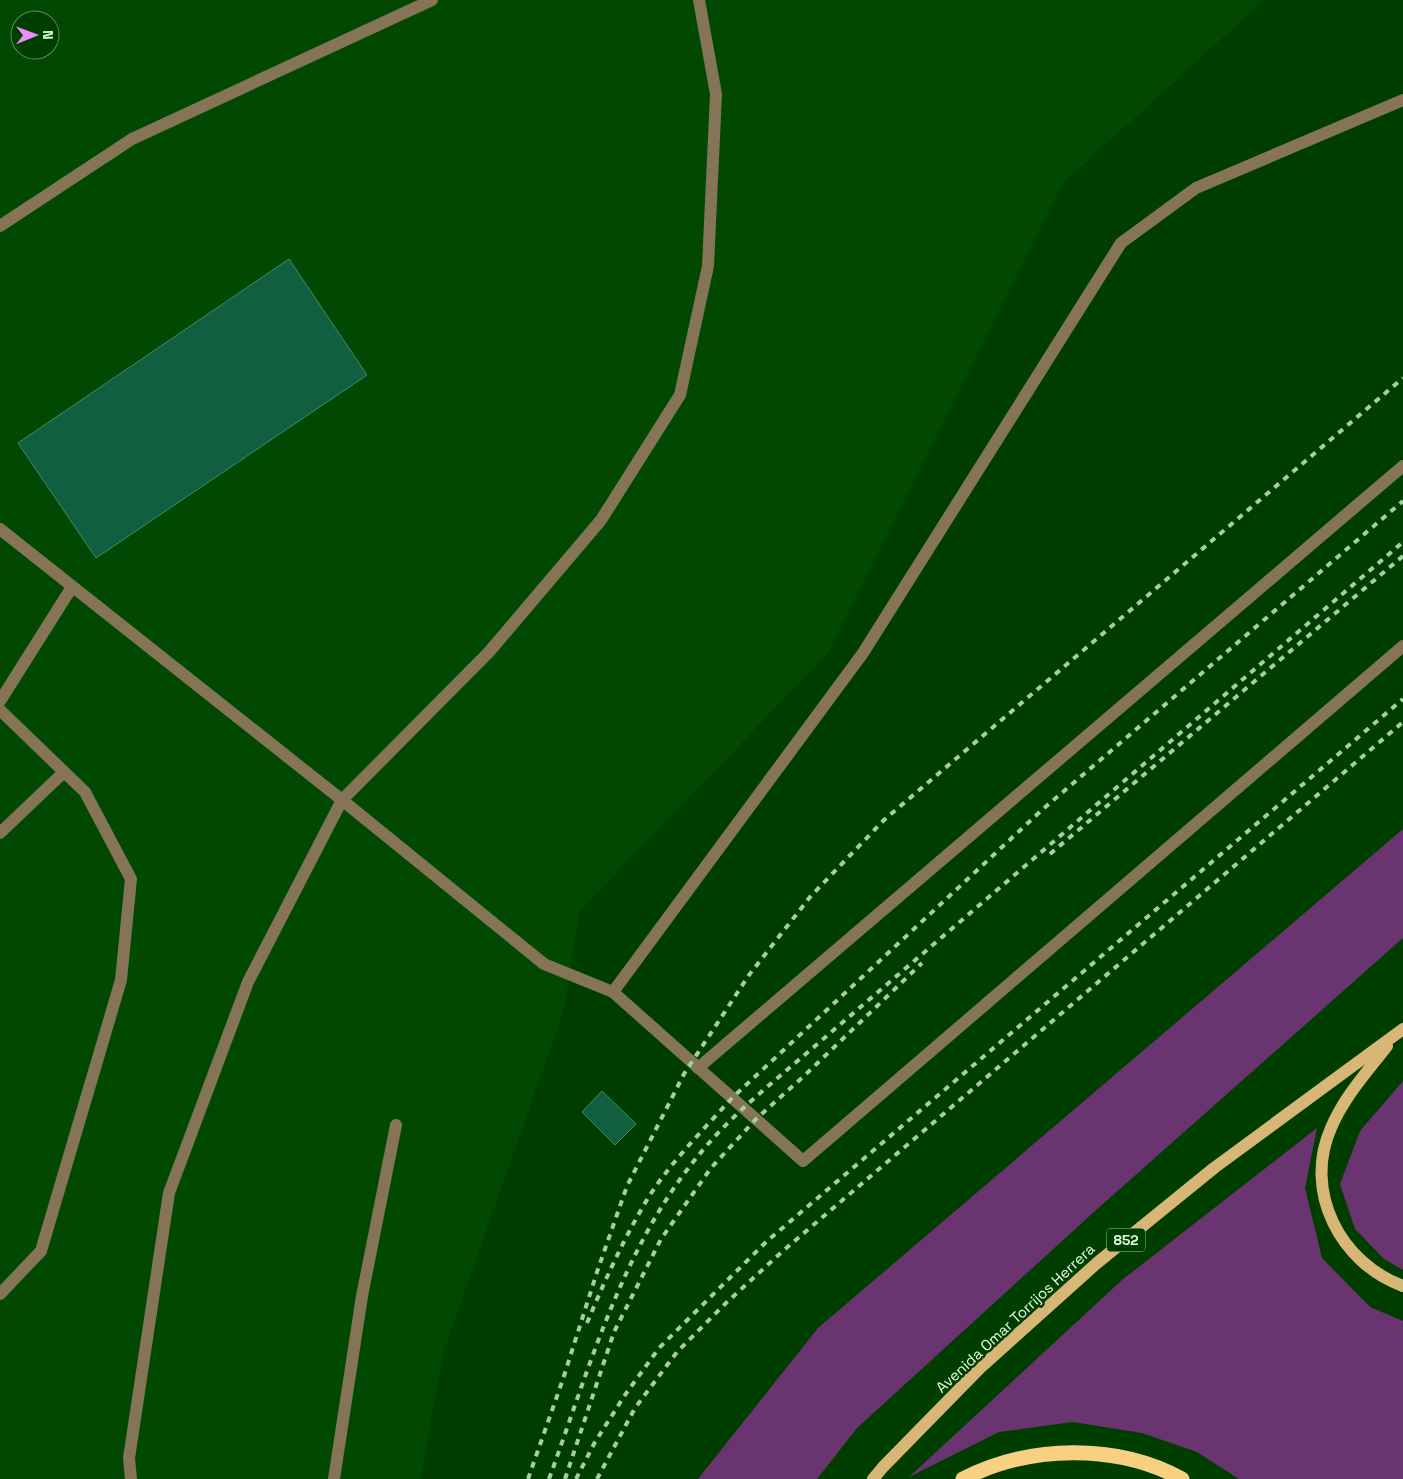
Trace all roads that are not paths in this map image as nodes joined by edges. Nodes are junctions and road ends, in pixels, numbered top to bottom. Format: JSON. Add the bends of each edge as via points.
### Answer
{"nodes":[{"id":1,"x":432,"y":0,"type":"edge"},
{"id":2,"x":700,"y":0,"type":"edge"},
{"id":3,"x":1403,"y":100,"type":"edge"},
{"id":4,"x":0,"y":226,"type":"edge"},
{"id":5,"x":1403,"y":466,"type":"edge"},
{"id":6,"x":0,"y":529,"type":"edge"},
{"id":7,"x":72,"y":587,"type":"junction"},
{"id":8,"x":1403,"y":646,"type":"edge"},
{"id":9,"x":0,"y":701,"type":"edge"},
{"id":10,"x":0,"y":710,"type":"edge"},
{"id":11,"x":64,"y":772,"type":"junction"},
{"id":12,"x":342,"y":800,"type":"junction"},
{"id":13,"x":0,"y":833,"type":"edge"},
{"id":14,"x":613,"y":992,"type":"junction"},
{"id":15,"x":1400,"y":1030,"type":"edge"},
{"id":16,"x":698,"y":1068,"type":"junction"},
{"id":17,"x":396,"y":1125,"type":"dead end"},
{"id":18,"x":1403,"y":1286,"type":"edge"},
{"id":19,"x":0,"y":1294,"type":"edge"},
{"id":20,"x":131,"y":1479,"type":"edge"},
{"id":21,"x":334,"y":1479,"type":"edge"},
{"id":22,"x":873,"y":1479,"type":"edge"},
{"id":23,"x":963,"y":1479,"type":"edge"},
{"id":24,"x":1182,"y":1479,"type":"edge"}],
"edges":[{"from":1,"to":4,"type":"lane","via":[[132,139]]},
{"from":2,"to":12,"type":"lane","via":[[716,94],[708,266],[680,395],[601,520],[489,652]]},
{"from":3,"to":14,"type":"lane","via":[[1196,188],[1121,243],[864,653]]},
{"from":5,"to":16,"type":"lane"},
{"from":6,"to":7,"type":"lane"},
{"from":7,"to":9,"type":"lane"},
{"from":7,"to":12,"type":"lane"},
{"from":8,"to":16,"type":"lane","via":[[803,1161]]},
{"from":10,"to":11,"type":"lane"},
{"from":11,"to":13,"type":"lane"},
{"from":11,"to":19,"type":"lane","via":[[85,792],[131,879],[121,980],[41,1251]]},
{"from":12,"to":14,"type":"lane","via":[[544,964]]},
{"from":12,"to":20,"type":"lane","via":[[248,982],[169,1192],[129,1458]]},
{"from":14,"to":16,"type":"lane"},
{"from":15,"to":18,"type":"main road","via":[[1347,1097],[1335,1118],[1324,1145],[1322,1183],[1328,1214],[1346,1245],[1370,1268]]},
{"from":15,"to":22,"type":"main road","name":"Avenida Omar Torrijos Herrera","number":"852","via":[[1214,1168],[1097,1263],[980,1368]]},
{"from":17,"to":21,"type":"lane","via":[[362,1296]]},
{"from":23,"to":24,"type":"highway","via":[[1000,1464],[1070,1452],[1120,1457]]}]}
